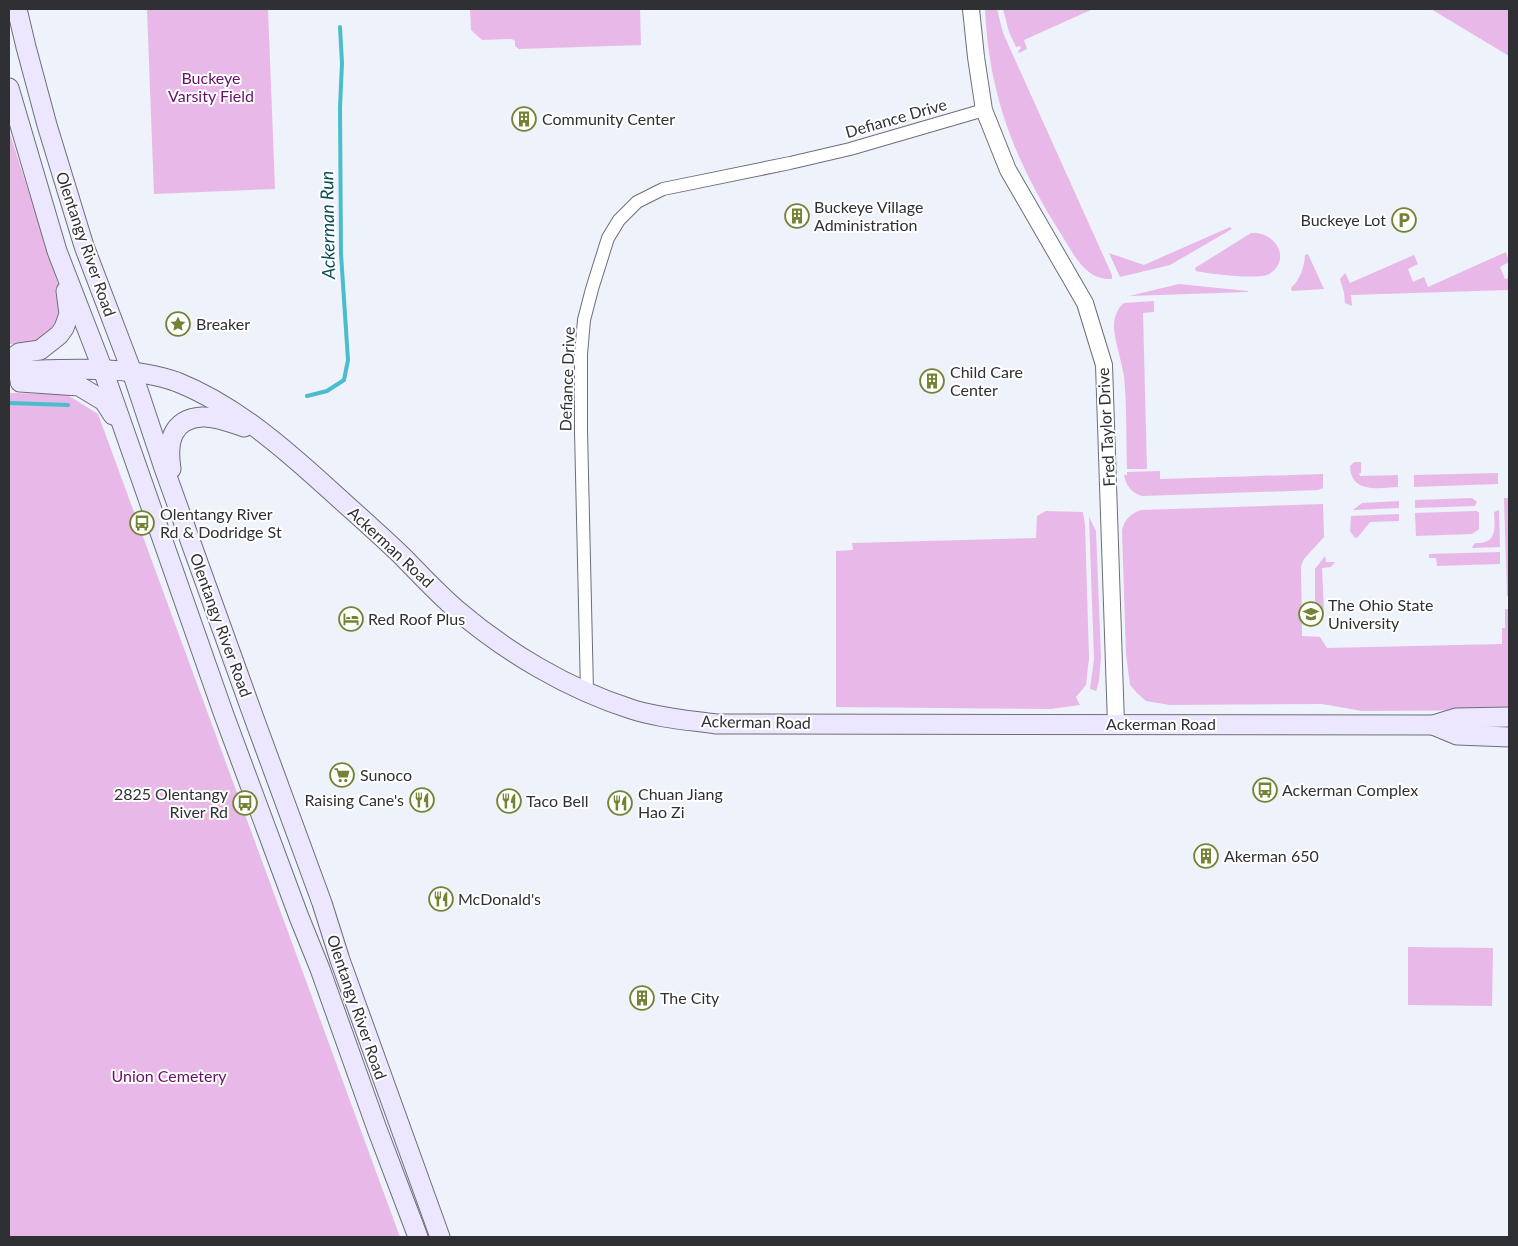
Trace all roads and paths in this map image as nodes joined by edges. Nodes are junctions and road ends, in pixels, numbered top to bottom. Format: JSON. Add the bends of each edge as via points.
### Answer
{"nodes":[{"id":1,"x":17,"y":9,"type":"edge"},
{"id":2,"x":971,"y":9,"type":"edge"},
{"id":3,"x":9,"y":88,"type":"edge"},
{"id":4,"x":984,"y":110,"type":"junction"},
{"id":5,"x":57,"y":251,"type":"junction"},
{"id":6,"x":9,"y":361,"type":"edge"},
{"id":7,"x":103,"y":370,"type":"junction"},
{"id":8,"x":9,"y":371,"type":"edge"},
{"id":9,"x":132,"y":372,"type":"junction"},
{"id":10,"x":9,"y":381,"type":"edge"},
{"id":11,"x":125,"y":433,"type":"junction"},
{"id":12,"x":264,"y":434,"type":"junction"},
{"id":13,"x":174,"y":495,"type":"junction"},
{"id":14,"x":587,"y":691,"type":"junction"},
{"id":15,"x":1509,"y":717,"type":"edge"},
{"id":16,"x":1116,"y":724,"type":"junction"},
{"id":17,"x":1433,"y":725,"type":"junction"},
{"id":18,"x":1509,"y":738,"type":"edge"},
{"id":19,"x":418,"y":1237,"type":"edge"},
{"id":20,"x":440,"y":1237,"type":"edge"}],
"edges":[{"from":1,"to":9,"type":"main road","name":"Olentangy River Road","via":[[47,125],[84,246]]},
{"from":2,"to":4,"type":"street","name":"Fred Taylor Drive"},
{"from":3,"to":5,"type":"main road","name":"Olentangy River Road"},
{"from":4,"to":14,"type":"street","name":"Defiance Drive","via":[[850,149],[663,189],[637,202],[619,220],[608,238],[592,289],[584,320],[581,354]]},
{"from":4,"to":16,"type":"street","name":"Fred Taylor Drive","via":[[1008,170],[1085,302],[1104,365]]},
{"from":5,"to":6,"type":"main road","via":[[69,314],[64,328],[40,350],[19,353]]},
{"from":5,"to":7,"type":"main road","name":"Olentangy River Road"},
{"from":7,"to":8,"type":"main road","name":"Ackerman Road"},
{"from":7,"to":9,"type":"main road","name":"Ackerman Road"},
{"from":7,"to":11,"type":"main road","name":"Olentangy River Road"},
{"from":9,"to":12,"type":"main road","name":"Ackerman Road","via":[[176,382],[217,402]]},
{"from":9,"to":13,"type":"main road","name":"Olentangy River Road"},
{"from":10,"to":11,"type":"main road","via":[[80,386],[104,401]]},
{"from":11,"to":19,"type":"main road","name":"Olentangy River Road","via":[[224,715]]},
{"from":12,"to":13,"type":"main road","via":[[203,416],[179,424],[169,444]]},
{"from":12,"to":14,"type":"main road","name":"Ackerman Road","via":[[295,458],[490,637],[534,665]]},
{"from":13,"to":20,"type":"main road","name":"Olentangy River Road"},
{"from":14,"to":16,"type":"main road","name":"Ackerman Road","via":[[650,714],[716,724]]},
{"from":15,"to":17,"type":"main road","name":"Ackerman Road","via":[[1456,718]]},
{"from":16,"to":17,"type":"main road","name":"Ackerman Road"},
{"from":17,"to":18,"type":"main road","name":"Ackerman Road","via":[[1457,735]]}]}
